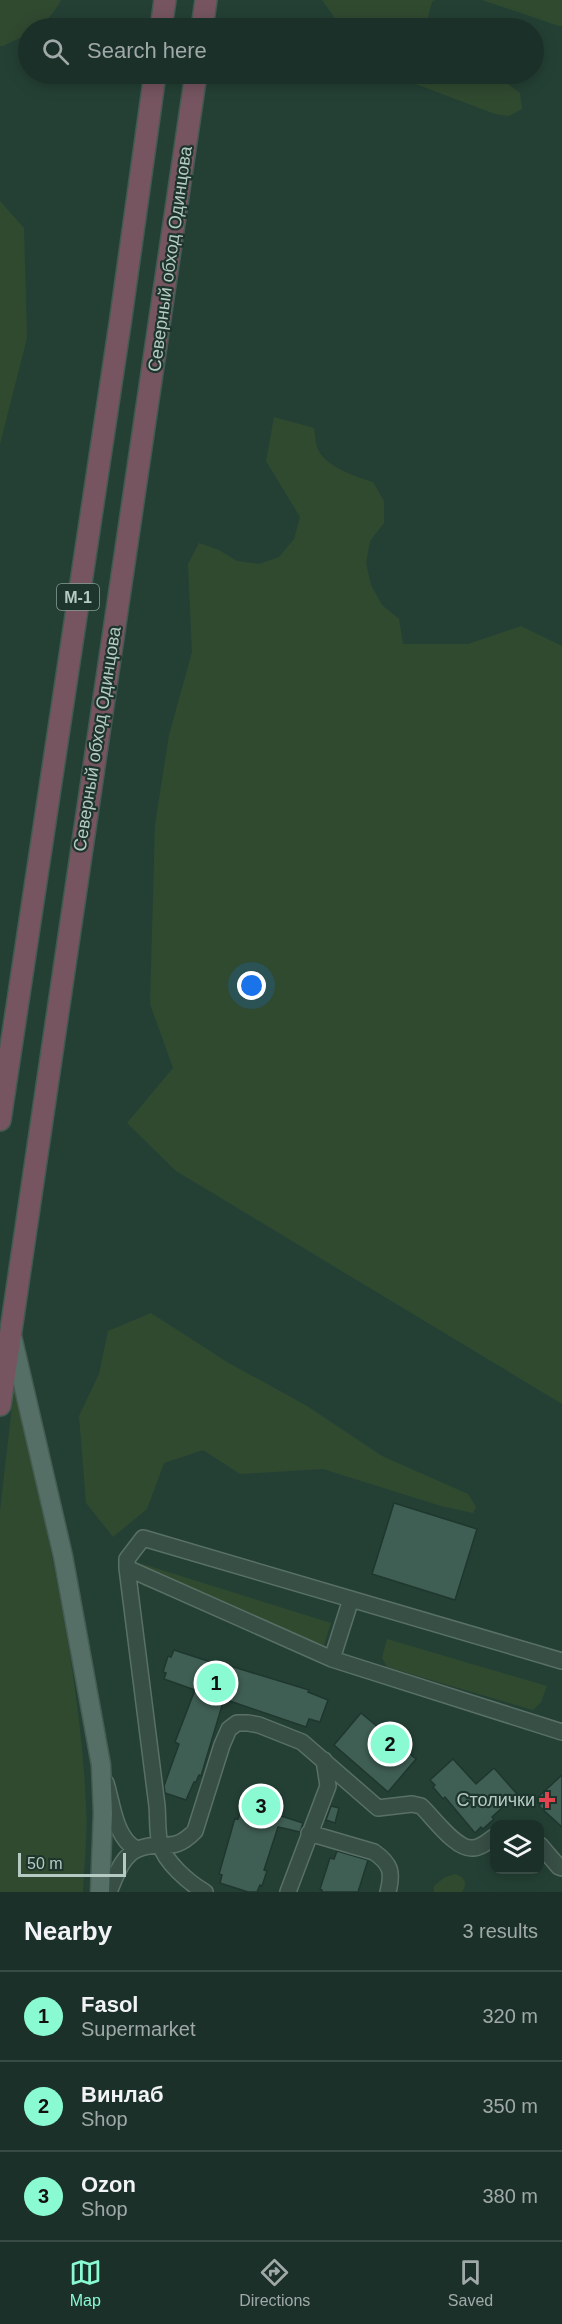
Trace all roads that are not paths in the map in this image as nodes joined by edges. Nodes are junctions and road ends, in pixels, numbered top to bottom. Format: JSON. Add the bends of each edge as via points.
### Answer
{"nodes":[{"id":1,"x":165,"y":0,"type":"edge"},
{"id":2,"x":206,"y":0,"type":"edge"},
{"id":3,"x":162,"y":18,"type":"edge"},
{"id":4,"x":203,"y":18,"type":"edge"},
{"id":5,"x":154,"y":84,"type":"edge"},
{"id":6,"x":195,"y":84,"type":"edge"},
{"id":7,"x":0,"y":1120,"type":"edge"},
{"id":8,"x":11,"y":1331,"type":"junction"},
{"id":9,"x":0,"y":1405,"type":"edge"},
{"id":10,"x":127,"y":1568,"type":"junction"},
{"id":11,"x":351,"y":1599,"type":"junction"},
{"id":12,"x":332,"y":1659,"type":"junction"},
{"id":13,"x":562,"y":1661,"type":"edge"},
{"id":14,"x":562,"y":1732,"type":"edge"},
{"id":15,"x":324,"y":1760,"type":"junction"},
{"id":16,"x":101,"y":1765,"type":"junction"},
{"id":17,"x":309,"y":1833,"type":"junction"},
{"id":18,"x":490,"y":1840,"type":"edge"},
{"id":19,"x":160,"y":1845,"type":"junction"},
{"id":20,"x":136,"y":1849,"type":"junction"},
{"id":21,"x":544,"y":1850,"type":"edge"},
{"id":22,"x":562,"y":1868,"type":"edge"},
{"id":23,"x":100,"y":1892,"type":"edge"},
{"id":24,"x":109,"y":1892,"type":"edge"},
{"id":25,"x":205,"y":1892,"type":"edge"},
{"id":26,"x":288,"y":1892,"type":"edge"},
{"id":27,"x":388,"y":1892,"type":"edge"}],
"edges":[{"from":1,"to":3,"type":"highway"},
{"from":2,"to":4,"type":"highway"},
{"from":5,"to":7,"type":"highway","number":"М-1"},
{"from":6,"to":8,"type":"highway","name":"Северный обход Одинцова","number":"М-1"},
{"from":8,"to":9,"type":"highway","name":"Северный обход Одинцова","number":"М-1"},
{"from":8,"to":16,"type":"main road","number":"М-1","via":[[63,1556]]},
{"from":10,"to":11,"type":"street","via":[[127,1559],[143,1538]]},
{"from":10,"to":12,"type":"street"},
{"from":10,"to":19,"type":"street"},
{"from":11,"to":12,"type":"street"},
{"from":11,"to":13,"type":"street"},
{"from":12,"to":14,"type":"street"},
{"from":15,"to":17,"type":"street","via":[[328,1786]]},
{"from":15,"to":18,"type":"street","via":[[378,1808],[421,1806],[461,1846],[473,1848]]},
{"from":15,"to":19,"type":"street","via":[[289,1736],[237,1723],[222,1745],[195,1831],[184,1842]]},
{"from":16,"to":20,"type":"street","via":[[118,1829]]},
{"from":16,"to":23,"type":"main road","number":"М-1"},
{"from":17,"to":26,"type":"street"},
{"from":17,"to":27,"type":"street","via":[[374,1852],[389,1867],[392,1877]]},
{"from":19,"to":20,"type":"street"},
{"from":19,"to":25,"type":"street","via":[[190,1884]]},
{"from":20,"to":24,"type":"street","via":[[124,1861]]},
{"from":21,"to":22,"type":"street"}]}
